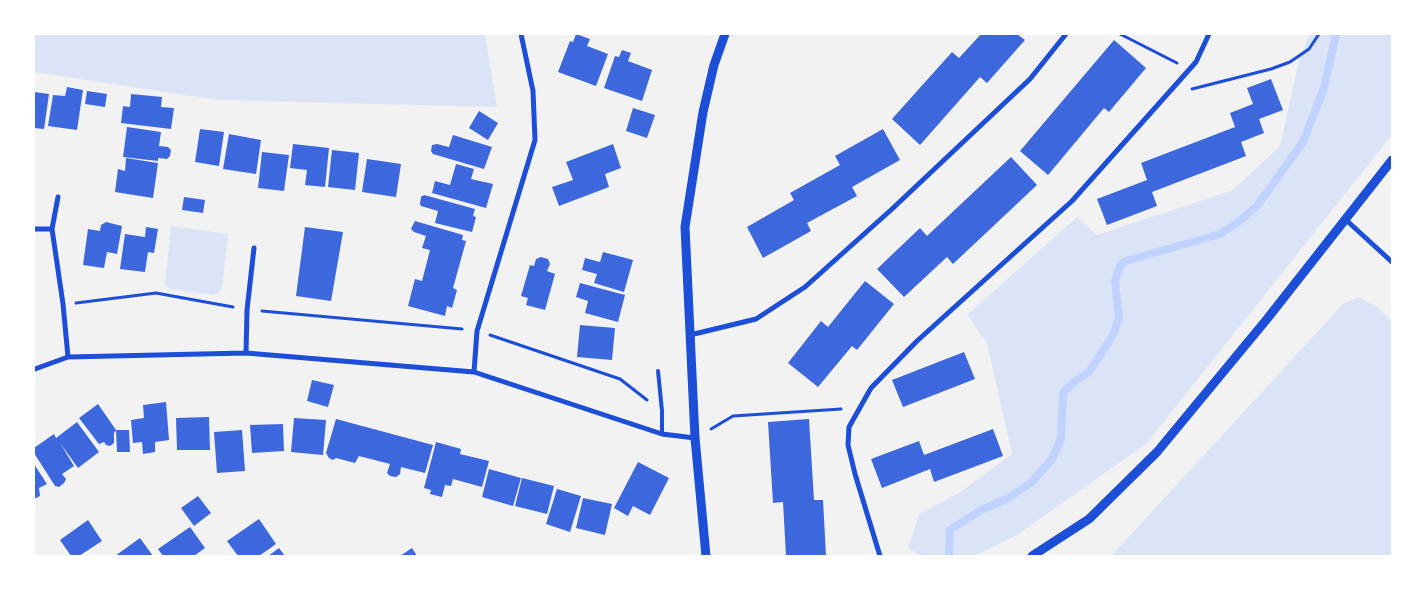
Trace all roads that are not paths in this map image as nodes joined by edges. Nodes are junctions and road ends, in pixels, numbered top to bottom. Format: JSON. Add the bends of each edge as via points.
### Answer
{"nodes":[{"id":1,"x":521,"y":34,"type":"edge"},
{"id":2,"x":725,"y":34,"type":"edge"},
{"id":3,"x":1066,"y":34,"type":"edge"},
{"id":4,"x":1208,"y":34,"type":"edge"},
{"id":5,"x":1392,"y":160,"type":"edge"},
{"id":6,"x":58,"y":197,"type":"dead end"},
{"id":7,"x":1346,"y":219,"type":"junction"},
{"id":8,"x":34,"y":229,"type":"edge"},
{"id":9,"x":52,"y":229,"type":"junction"},
{"id":10,"x":254,"y":248,"type":"dead end"},
{"id":11,"x":1392,"y":262,"type":"edge"},
{"id":12,"x":690,"y":335,"type":"junction"},
{"id":13,"x":246,"y":353,"type":"junction"},
{"id":14,"x":68,"y":357,"type":"junction"},
{"id":15,"x":35,"y":370,"type":"dead end"},
{"id":16,"x":658,"y":370,"type":"dead end"},
{"id":17,"x":474,"y":372,"type":"junction"},
{"id":18,"x":662,"y":434,"type":"junction"},
{"id":19,"x":695,"y":438,"type":"junction"},
{"id":20,"x":706,"y":556,"type":"edge"},
{"id":21,"x":880,"y":556,"type":"edge"},
{"id":22,"x":1032,"y":556,"type":"edge"}],
"edges":[{"from":1,"to":17,"type":"street","via":[[534,91],[535,140],[477,331]]},
{"from":2,"to":12,"type":"street","via":[[703,112],[685,227]]},
{"from":3,"to":12,"type":"street","via":[[1030,79],[804,286],[756,319]]},
{"from":4,"to":21,"type":"street","via":[[1196,62],[1072,201],[917,341],[871,388],[849,428],[848,445]]},
{"from":5,"to":7,"type":"street"},
{"from":6,"to":9,"type":"street"},
{"from":7,"to":11,"type":"street"},
{"from":7,"to":22,"type":"street","via":[[1157,452],[1089,519]]},
{"from":8,"to":9,"type":"street"},
{"from":9,"to":14,"type":"street"},
{"from":10,"to":13,"type":"street"},
{"from":12,"to":19,"type":"street"},
{"from":13,"to":14,"type":"street"},
{"from":13,"to":17,"type":"street"},
{"from":14,"to":15,"type":"street"},
{"from":16,"to":18,"type":"lane"},
{"from":17,"to":18,"type":"street"},
{"from":18,"to":19,"type":"street"},
{"from":19,"to":20,"type":"street"}]}
